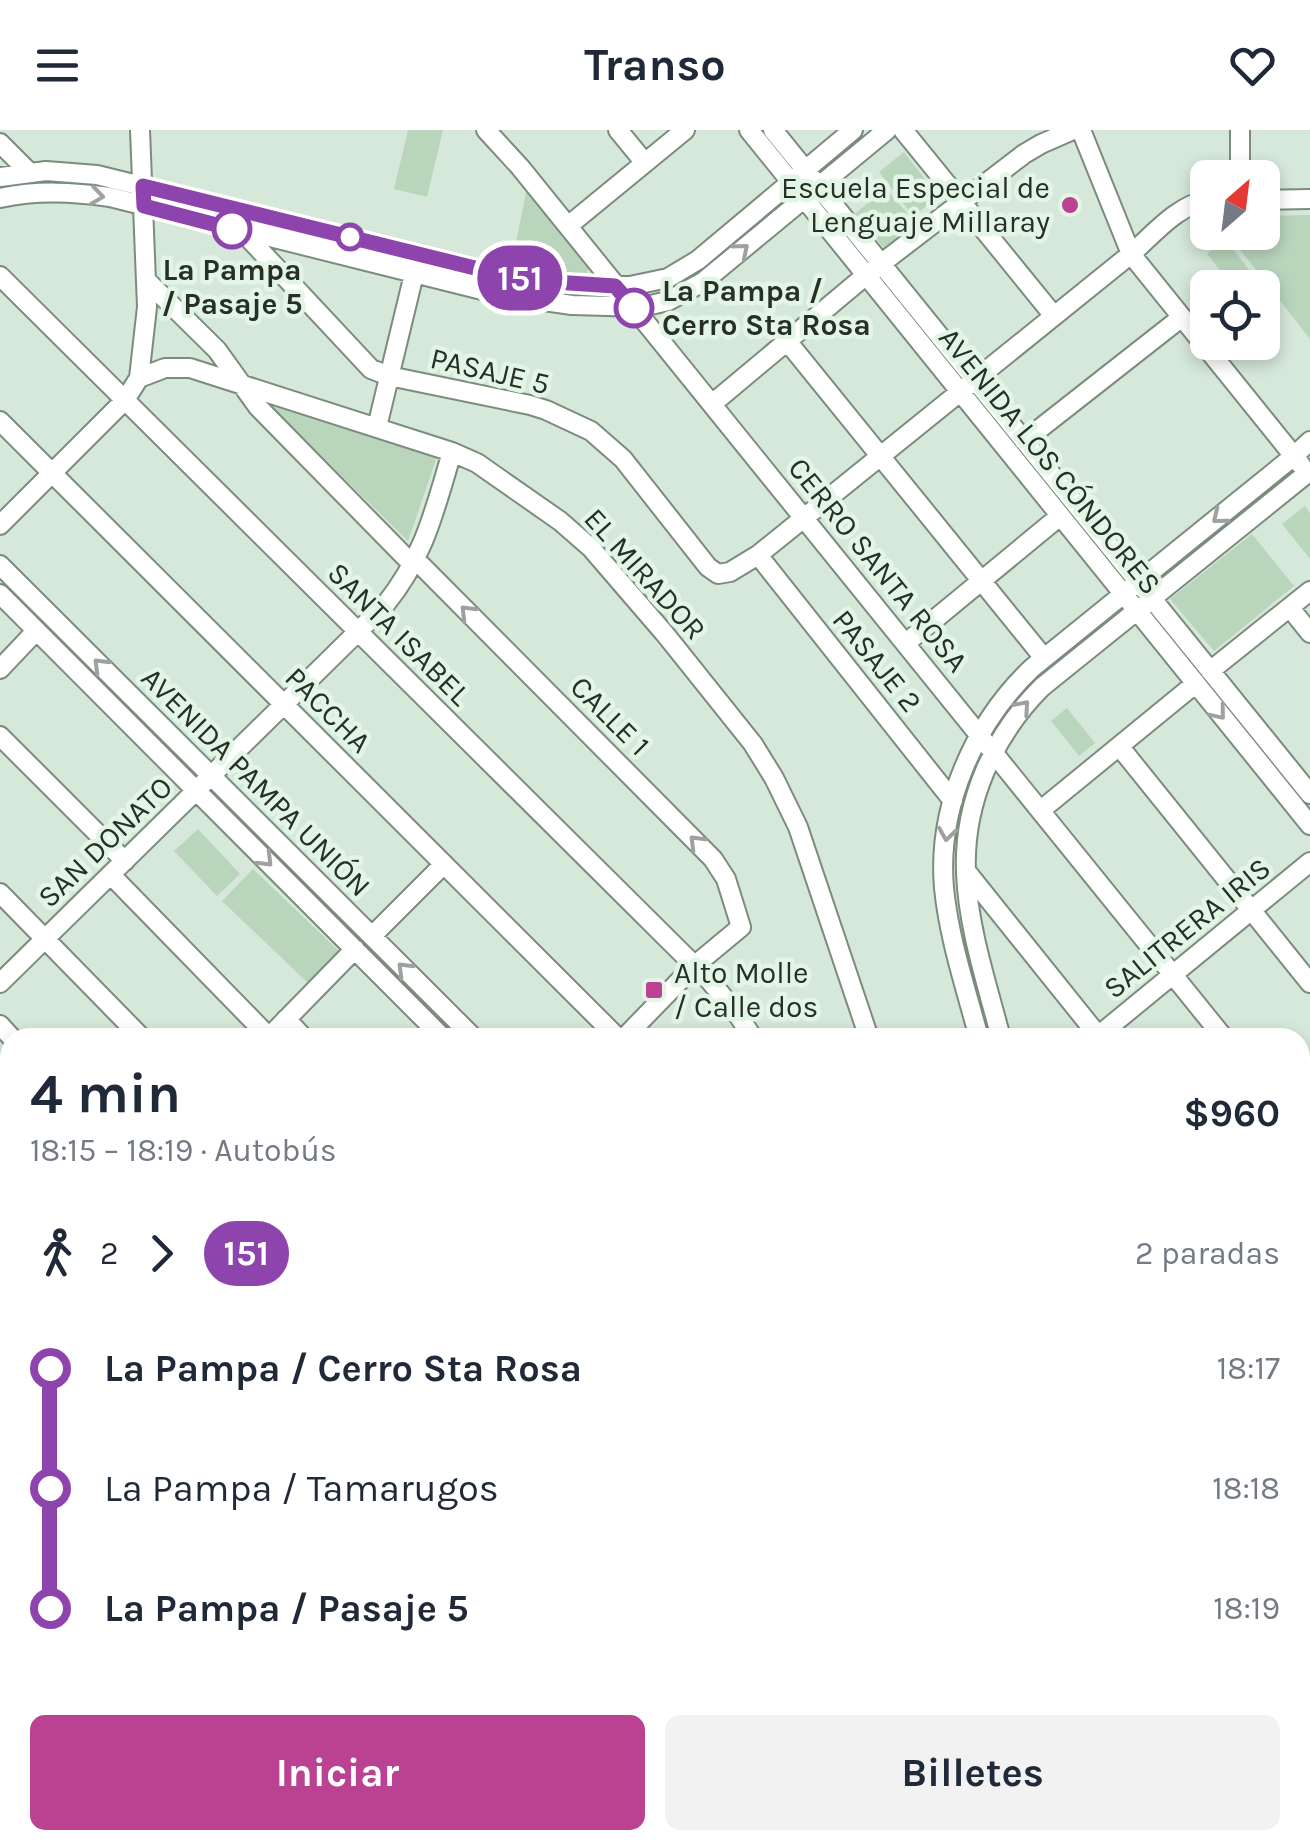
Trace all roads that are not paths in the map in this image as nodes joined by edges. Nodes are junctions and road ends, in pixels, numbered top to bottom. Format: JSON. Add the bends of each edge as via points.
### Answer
{"nodes":[{"id":1,"x":486,"y":130,"type":"edge"},
{"id":2,"x":618,"y":130,"type":"edge"},
{"id":3,"x":685,"y":130,"type":"edge"},
{"id":4,"x":749,"y":130,"type":"edge"},
{"id":5,"x":774,"y":130,"type":"edge"},
{"id":6,"x":853,"y":130,"type":"edge"},
{"id":7,"x":887,"y":130,"type":"edge"},
{"id":8,"x":903,"y":130,"type":"edge"},
{"id":9,"x":1072,"y":130,"type":"edge"},
{"id":10,"x":1081,"y":130,"type":"edge"},
{"id":11,"x":1240,"y":130,"type":"edge"},
{"id":12,"x":137,"y":134,"type":"edge"},
{"id":13,"x":0,"y":143,"type":"edge"},
{"id":14,"x":1240,"y":160,"type":"edge"},
{"id":15,"x":645,"y":163,"type":"junction"},
{"id":16,"x":29,"y":172,"type":"junction"},
{"id":17,"x":797,"y":176,"type":"junction"},
{"id":18,"x":0,"y":177,"type":"edge"},
{"id":19,"x":143,"y":186,"type":"junction"},
{"id":20,"x":818,"y":186,"type":"junction"},
{"id":21,"x":0,"y":198,"type":"edge"},
{"id":22,"x":803,"y":199,"type":"junction"},
{"id":23,"x":1280,"y":200,"type":"edge"},
{"id":24,"x":1310,"y":200,"type":"edge"},
{"id":25,"x":962,"y":202,"type":"junction"},
{"id":26,"x":144,"y":206,"type":"junction"},
{"id":27,"x":1190,"y":206,"type":"edge"},
{"id":28,"x":568,"y":226,"type":"junction"},
{"id":29,"x":242,"y":231,"type":"junction"},
{"id":30,"x":1131,"y":254,"type":"junction"},
{"id":31,"x":881,"y":264,"type":"junction"},
{"id":32,"x":414,"y":274,"type":"junction"},
{"id":33,"x":0,"y":276,"type":"edge"},
{"id":34,"x":865,"y":276,"type":"junction"},
{"id":35,"x":147,"y":281,"type":"junction"},
{"id":36,"x":615,"y":286,"type":"junction"},
{"id":37,"x":634,"y":308,"type":"junction"},
{"id":38,"x":1054,"y":316,"type":"junction"},
{"id":39,"x":1182,"y":317,"type":"junction"},
{"id":40,"x":787,"y":341,"type":"junction"},
{"id":41,"x":389,"y":376,"type":"junction"},
{"id":42,"x":139,"y":378,"type":"junction"},
{"id":43,"x":238,"y":381,"type":"junction"},
{"id":44,"x":968,"y":387,"type":"junction"},
{"id":45,"x":125,"y":400,"type":"junction"},
{"id":46,"x":712,"y":404,"type":"junction"},
{"id":47,"x":0,"y":421,"type":"edge"},
{"id":48,"x":377,"y":427,"type":"junction"},
{"id":49,"x":1024,"y":440,"type":"junction"},
{"id":50,"x":1310,"y":441,"type":"edge"},
{"id":51,"x":452,"y":452,"type":"junction"},
{"id":52,"x":1294,"y":456,"type":"junction"},
{"id":53,"x":881,"y":457,"type":"junction"},
{"id":54,"x":51,"y":473,"type":"junction"},
{"id":55,"x":1309,"y":473,"type":"edge"},
{"id":56,"x":1060,"y":516,"type":"junction"},
{"id":57,"x":805,"y":518,"type":"junction"},
{"id":58,"x":0,"y":524,"type":"edge"},
{"id":59,"x":758,"y":555,"type":"junction"},
{"id":60,"x":415,"y":562,"type":"junction"},
{"id":61,"x":0,"y":566,"type":"edge"},
{"id":62,"x":981,"y":581,"type":"junction"},
{"id":63,"x":1138,"y":582,"type":"junction"},
{"id":64,"x":1310,"y":592,"type":"edge"},
{"id":65,"x":0,"y":594,"type":"edge"},
{"id":66,"x":1123,"y":594,"type":"junction"},
{"id":67,"x":1151,"y":598,"type":"junction"},
{"id":68,"x":1290,"y":608,"type":"junction"},
{"id":69,"x":1136,"y":610,"type":"junction"},
{"id":70,"x":36,"y":630,"type":"junction"},
{"id":71,"x":359,"y":633,"type":"junction"},
{"id":72,"x":1310,"y":633,"type":"edge"},
{"id":73,"x":906,"y":643,"type":"junction"},
{"id":74,"x":1044,"y":658,"type":"junction"},
{"id":75,"x":0,"y":669,"type":"edge"},
{"id":76,"x":1210,"y":671,"type":"junction"},
{"id":77,"x":1195,"y":684,"type":"junction"},
{"id":78,"x":284,"y":706,"type":"junction"},
{"id":79,"x":980,"y":735,"type":"junction"},
{"id":80,"x":0,"y":736,"type":"edge"},
{"id":81,"x":1119,"y":746,"type":"junction"},
{"id":82,"x":993,"y":751,"type":"junction"},
{"id":83,"x":212,"y":776,"type":"junction"},
{"id":84,"x":197,"y":791,"type":"junction"},
{"id":85,"x":1310,"y":794,"type":"edge"},
{"id":86,"x":953,"y":800,"type":"junction"},
{"id":87,"x":1041,"y":810,"type":"junction"},
{"id":88,"x":1310,"y":826,"type":"edge"},
{"id":89,"x":125,"y":861,"type":"junction"},
{"id":90,"x":1310,"y":862,"type":"edge"},
{"id":91,"x":444,"y":864,"type":"junction"},
{"id":92,"x":966,"y":870,"type":"junction"},
{"id":93,"x":110,"y":875,"type":"junction"},
{"id":94,"x":0,"y":893,"type":"edge"},
{"id":95,"x":1251,"y":910,"type":"junction"},
{"id":96,"x":372,"y":936,"type":"junction"},
{"id":97,"x":45,"y":939,"type":"junction"},
{"id":98,"x":355,"y":949,"type":"junction"},
{"id":99,"x":694,"y":966,"type":"junction"},
{"id":100,"x":1173,"y":974,"type":"junction"},
{"id":101,"x":0,"y":983,"type":"edge"},
{"id":102,"x":1310,"y":984,"type":"edge"},
{"id":103,"x":286,"y":1020,"type":"junction"},
{"id":104,"x":132,"y":1028,"type":"edge"},
{"id":105,"x":259,"y":1028,"type":"edge"},
{"id":106,"x":278,"y":1028,"type":"edge"},
{"id":107,"x":294,"y":1028,"type":"edge"},
{"id":108,"x":433,"y":1028,"type":"edge"},
{"id":109,"x":464,"y":1028,"type":"edge"},
{"id":110,"x":611,"y":1028,"type":"edge"},
{"id":111,"x":631,"y":1028,"type":"edge"},
{"id":112,"x":746,"y":1028,"type":"edge"},
{"id":113,"x":866,"y":1028,"type":"edge"},
{"id":114,"x":976,"y":1028,"type":"edge"},
{"id":115,"x":998,"y":1028,"type":"edge"},
{"id":116,"x":1092,"y":1028,"type":"edge"},
{"id":117,"x":1110,"y":1028,"type":"edge"},
{"id":118,"x":1216,"y":1028,"type":"edge"}],
"edges":[{"from":1,"to":28,"type":"street","name":"CERRO SANTA ROSA"},
{"from":2,"to":15,"type":"street"},
{"from":3,"to":15,"type":"street"},
{"from":4,"to":17,"type":"street","name":"AVENIDA LOS CÓNDORES"},
{"from":5,"to":17,"type":"street","name":"AVENIDA LOS CÓNDORES"},
{"from":6,"to":17,"type":"street"},
{"from":7,"to":20,"type":"street"},
{"from":8,"to":25,"type":"street"},
{"from":9,"to":25,"type":"street","via":[[1032,149]]},
{"from":10,"to":30,"type":"street"},
{"from":11,"to":14,"type":"street"},
{"from":12,"to":19,"type":"street"},
{"from":13,"to":16,"type":"street"},
{"from":15,"to":28,"type":"street"},
{"from":16,"to":18,"type":"street"},
{"from":16,"to":19,"type":"street","via":[[79,172]]},
{"from":17,"to":20,"type":"street","name":"AVENIDA LOS CÓNDORES"},
{"from":17,"to":22,"type":"street","name":"AVENIDA LOS CÓNDORES"},
{"from":17,"to":36,"type":"street","via":[[682,271]]},
{"from":19,"to":26,"type":"street"},
{"from":19,"to":36,"type":"street","via":[[495,273]]},
{"from":20,"to":22,"type":"street"},
{"from":20,"to":31,"type":"street","name":"AVENIDA LOS CÓNDORES"},
{"from":21,"to":26,"type":"street","one_way":true,"via":[[63,192]]},
{"from":22,"to":34,"type":"street","name":"AVENIDA LOS CÓNDORES"},
{"from":37,"to":22,"type":"street","one_way":true,"via":[[668,301],[703,282]]},
{"from":23,"to":24,"type":"street"},
{"from":25,"to":31,"type":"street"},
{"from":25,"to":38,"type":"street"},
{"from":26,"to":29,"type":"street"},
{"from":26,"to":35,"type":"street"},
{"from":27,"to":30,"type":"street"},
{"from":28,"to":36,"type":"street","name":"CERRO SANTA ROSA"},
{"from":29,"to":32,"type":"street"},
{"from":29,"to":41,"type":"street","name":"PASAJE 5","via":[[371,369]]},
{"from":30,"to":38,"type":"street"},
{"from":30,"to":39,"type":"street"},
{"from":31,"to":34,"type":"street"},
{"from":31,"to":44,"type":"street","name":"AVENIDA LOS CÓNDORES"},
{"from":32,"to":37,"type":"street","via":[[525,299]]},
{"from":32,"to":41,"type":"street"},
{"from":33,"to":45,"type":"street","name":"SANTA ISABEL"},
{"from":34,"to":40,"type":"street"},
{"from":34,"to":44,"type":"street","name":"AVENIDA LOS CÓNDORES"},
{"from":35,"to":42,"type":"street"},
{"from":35,"to":43,"type":"street","name":"CALLE 1","via":[[217,350]]},
{"from":36,"to":37,"type":"street","name":"CERRO SANTA ROSA"},
{"from":37,"to":46,"type":"street","name":"CERRO SANTA ROSA"},
{"from":38,"to":44,"type":"street"},
{"from":39,"to":49,"type":"street"},
{"from":39,"to":52,"type":"street"},
{"from":40,"to":46,"type":"street"},
{"from":40,"to":53,"type":"street"},
{"from":41,"to":48,"type":"street"},
{"from":41,"to":59,"type":"street","name":"PASAJE 5","via":[[530,405],[591,431],[623,459],[708,567],[730,572]]},
{"from":42,"to":43,"type":"street","name":"EL MIRADOR","via":[[182,366]]},
{"from":42,"to":45,"type":"street"},
{"from":43,"to":48,"type":"street","name":"EL MIRADOR"},
{"from":43,"to":60,"type":"street","name":"CALLE 1"},
{"from":44,"to":49,"type":"street","name":"AVENIDA LOS CÓNDORES"},
{"from":44,"to":53,"type":"street"},
{"from":44,"to":56,"type":"street","name":"AVENIDA LOS CÓNDORES"},
{"from":45,"to":54,"type":"street"},
{"from":45,"to":71,"type":"street","name":"SANTA ISABEL"},
{"from":46,"to":57,"type":"street","name":"CERRO SANTA ROSA"},
{"from":47,"to":54,"type":"street","name":"PACCHA"},
{"from":48,"to":51,"type":"street","name":"EL MIRADOR"},
{"from":49,"to":63,"type":"street","name":"AVENIDA LOS CÓNDORES"},
{"from":50,"to":52,"type":"street"},
{"from":51,"to":60,"type":"street","name":"SAN DONATO"},
{"from":51,"to":113,"type":"street","name":"EL MIRADOR","via":[[477,462],[592,548],[753,744],[798,827]]},
{"from":52,"to":55,"type":"street"},
{"from":52,"to":63,"type":"street","one_way":true},
{"from":53,"to":57,"type":"street"},
{"from":53,"to":62,"type":"street"},
{"from":54,"to":58,"type":"street"},
{"from":54,"to":78,"type":"street","name":"PACCHA"},
{"from":55,"to":67,"type":"street"},
{"from":56,"to":62,"type":"street"},
{"from":56,"to":66,"type":"street","name":"AVENIDA LOS CÓNDORES"},
{"from":57,"to":59,"type":"street"},
{"from":57,"to":73,"type":"street","name":"CERRO SANTA ROSA"},
{"from":59,"to":86,"type":"street","name":"PASAJE 2"},
{"from":60,"to":71,"type":"street","name":"SAN DONATO"},
{"from":99,"to":60,"type":"street","name":"CALLE 1","one_way":true,"via":[[741,927],[724,874]]},
{"from":83,"to":61,"type":"street","name":"AVENIDA PAMPA UNIÓN","one_way":true},
{"from":62,"to":73,"type":"street"},
{"from":62,"to":74,"type":"street"},
{"from":63,"to":66,"type":"street"},
{"from":63,"to":67,"type":"street","name":"AVENIDA LOS CÓNDORES"},
{"from":64,"to":68,"type":"street"},
{"from":65,"to":70,"type":"street","name":"AVENIDA PAMPA UNIÓN"},
{"from":66,"to":69,"type":"street","name":"AVENIDA LOS CÓNDORES"},
{"from":66,"to":74,"type":"street"},
{"from":67,"to":69,"type":"street"},
{"from":67,"to":76,"type":"street","name":"AVENIDA LOS CÓNDORES"},
{"from":68,"to":72,"type":"street"},
{"from":68,"to":76,"type":"street"},
{"from":69,"to":77,"type":"street","name":"AVENIDA LOS CÓNDORES"},
{"from":82,"to":69,"type":"street","one_way":true,"via":[[1042,687]]},
{"from":70,"to":75,"type":"street"},
{"from":70,"to":84,"type":"street","name":"AVENIDA PAMPA UNIÓN"},
{"from":71,"to":78,"type":"street","name":"SAN DONATO"},
{"from":71,"to":99,"type":"street","name":"SANTA ISABEL"},
{"from":73,"to":79,"type":"street","name":"CERRO SANTA ROSA"},
{"from":74,"to":79,"type":"street"},
{"from":76,"to":85,"type":"street","name":"AVENIDA LOS CÓNDORES"},
{"from":77,"to":81,"type":"street"},
{"from":77,"to":88,"type":"street","name":"AVENIDA LOS CÓNDORES","one_way":true},
{"from":78,"to":83,"type":"street","name":"SAN DONATO"},
{"from":78,"to":91,"type":"street","name":"PACCHA"},
{"from":79,"to":82,"type":"street","name":"CERRO SANTA ROSA"},
{"from":79,"to":86,"type":"street"},
{"from":80,"to":89,"type":"street"},
{"from":81,"to":87,"type":"street"},
{"from":81,"to":95,"type":"street"},
{"from":82,"to":87,"type":"street","name":"CERRO SANTA ROSA"},
{"from":82,"to":92,"type":"street","via":[[972,812]]},
{"from":83,"to":84,"type":"street","name":"SAN DONATO"},
{"from":83,"to":96,"type":"street","name":"AVENIDA PAMPA UNIÓN"},
{"from":84,"to":89,"type":"street","name":"SAN DONATO"},
{"from":84,"to":98,"type":"street","name":"AVENIDA PAMPA UNIÓN","one_way":true},
{"from":86,"to":114,"type":"street","one_way":true,"via":[[943,871]]},
{"from":87,"to":100,"type":"street","name":"CERRO SANTA ROSA"},
{"from":89,"to":93,"type":"street","name":"SAN DONATO"},
{"from":90,"to":95,"type":"street","name":"SALITRERA IRIS"},
{"from":91,"to":96,"type":"street"},
{"from":91,"to":110,"type":"street","name":"PACCHA"},
{"from":92,"to":115,"type":"street"},
{"from":92,"to":116,"type":"street"},
{"from":93,"to":97,"type":"street","name":"SAN DONATO"},
{"from":93,"to":105,"type":"street"},
{"from":94,"to":97,"type":"street"},
{"from":95,"to":100,"type":"street","name":"SALITRERA IRIS"},
{"from":95,"to":102,"type":"street"},
{"from":109,"to":96,"type":"street","name":"AVENIDA PAMPA UNIÓN","one_way":true},
{"from":97,"to":101,"type":"street","name":"SAN DONATO"},
{"from":97,"to":104,"type":"street"},
{"from":98,"to":103,"type":"street"},
{"from":98,"to":108,"type":"street","name":"AVENIDA PAMPA UNIÓN"},
{"from":99,"to":111,"type":"street"},
{"from":99,"to":112,"type":"street","name":"SANTA ISABEL"},
{"from":100,"to":117,"type":"street","name":"SALITRERA IRIS"},
{"from":100,"to":118,"type":"street","name":"CERRO SANTA ROSA"},
{"from":103,"to":106,"type":"street"},
{"from":103,"to":107,"type":"street"}]}
